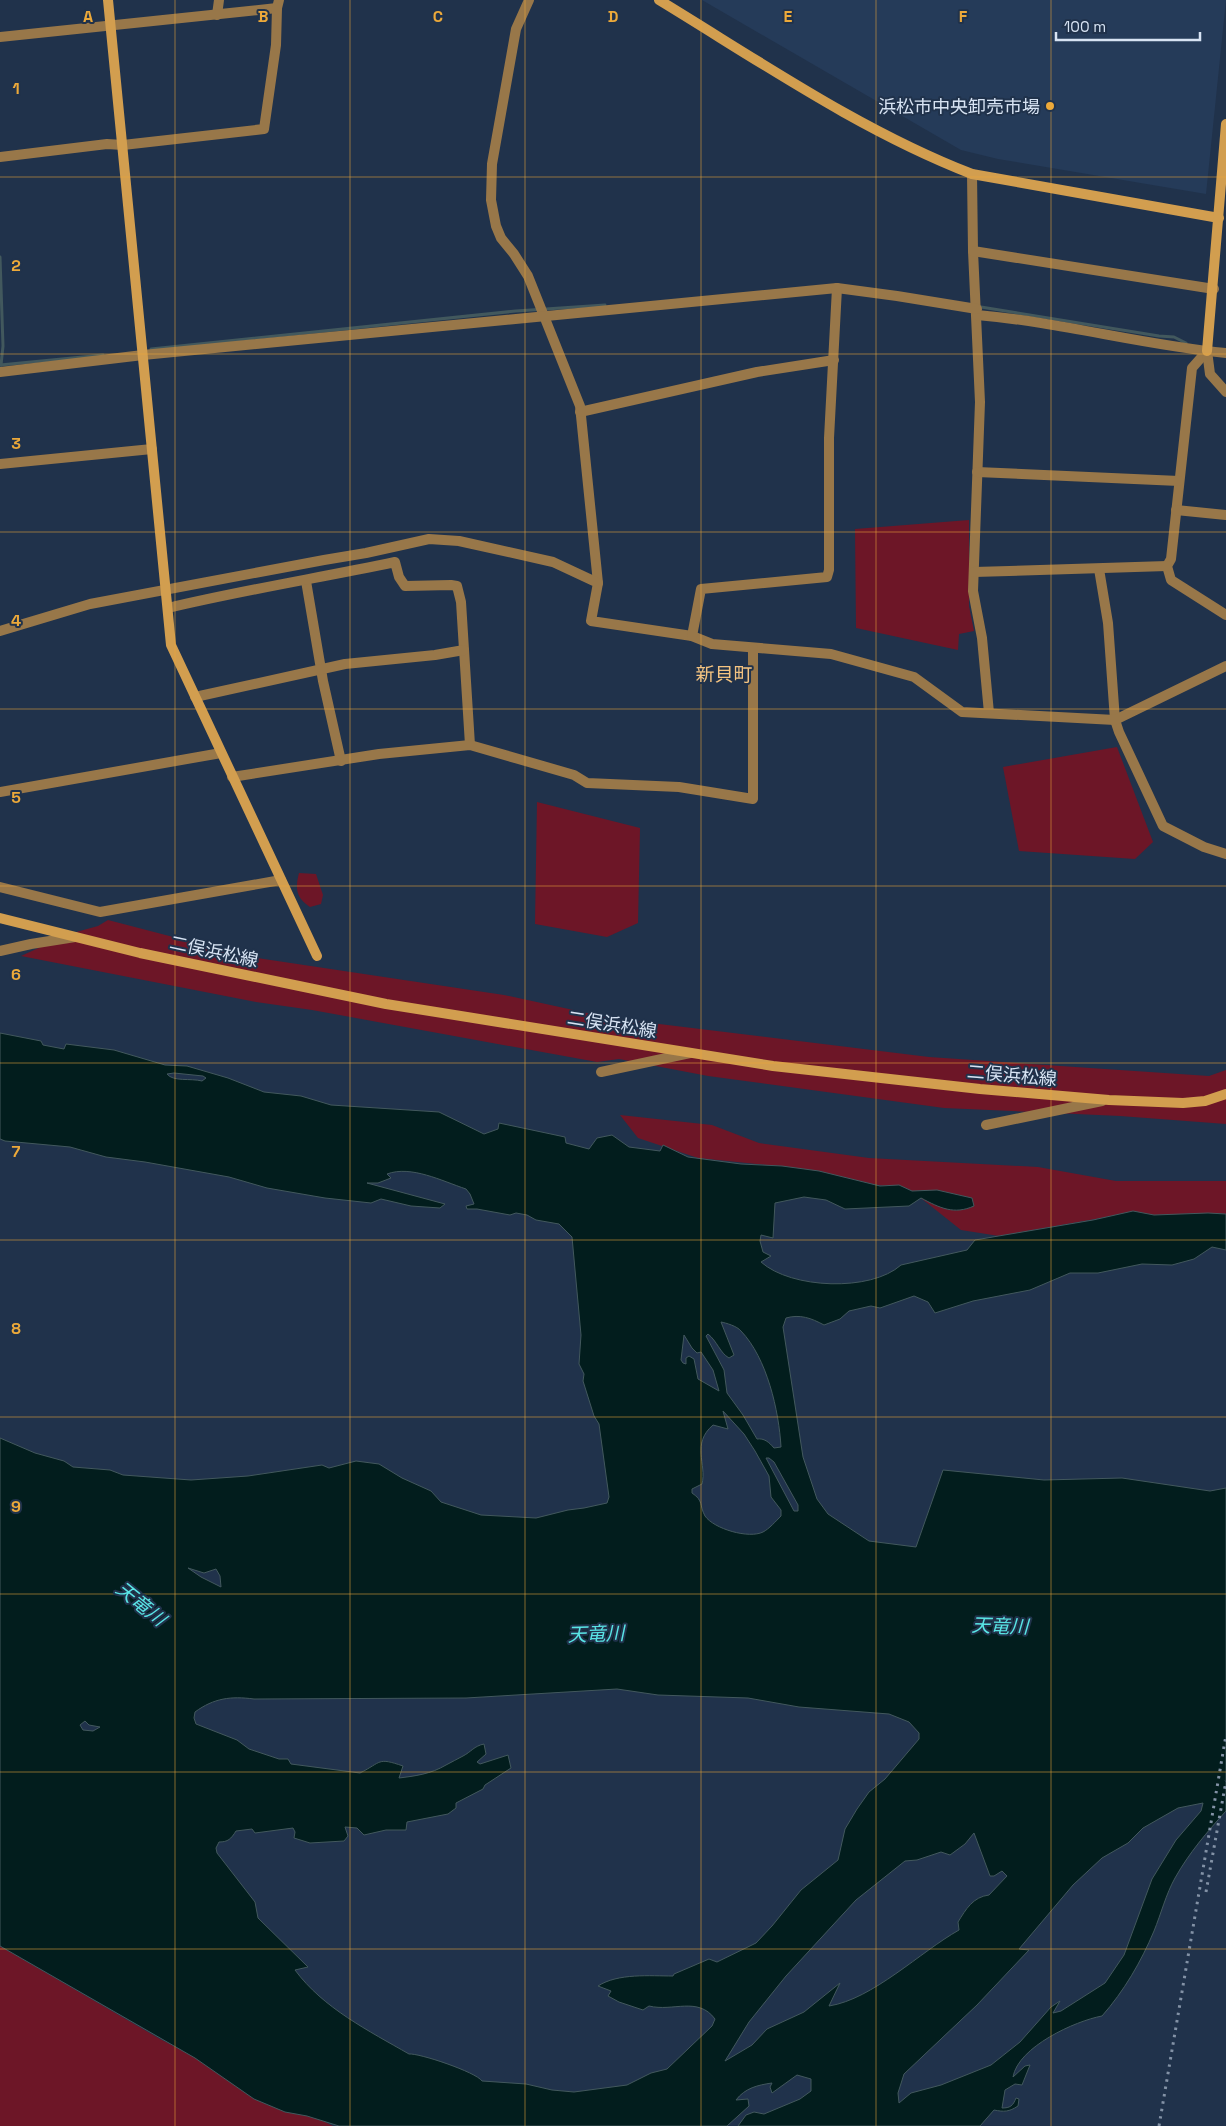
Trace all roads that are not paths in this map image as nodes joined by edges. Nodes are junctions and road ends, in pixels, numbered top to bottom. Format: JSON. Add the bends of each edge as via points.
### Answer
{"nodes":[{"id":1,"x":108,"y":0,"type":"edge"},
{"id":2,"x":219,"y":0,"type":"edge"},
{"id":3,"x":529,"y":0,"type":"edge"},
{"id":4,"x":659,"y":0,"type":"edge"},
{"id":5,"x":278,"y":4,"type":"edge"},
{"id":6,"x":675,"y":4,"type":"edge"},
{"id":7,"x":218,"y":15,"type":"junction"},
{"id":8,"x":111,"y":26,"type":"junction"},
{"id":9,"x":0,"y":37,"type":"edge"},
{"id":10,"x":1226,"y":124,"type":"edge"},
{"id":11,"x":1226,"y":130,"type":"edge"},
{"id":12,"x":123,"y":145,"type":"junction"},
{"id":13,"x":0,"y":157,"type":"edge"},
{"id":14,"x":972,"y":174,"type":"junction"},
{"id":15,"x":1222,"y":219,"type":"edge"},
{"id":16,"x":973,"y":251,"type":"junction"},
{"id":17,"x":837,"y":288,"type":"junction"},
{"id":18,"x":1214,"y":289,"type":"junction"},
{"id":19,"x":977,"y":312,"type":"junction"},
{"id":20,"x":542,"y":316,"type":"junction"},
{"id":21,"x":1207,"y":351,"type":"junction"},
{"id":22,"x":1226,"y":353,"type":"edge"},
{"id":23,"x":143,"y":355,"type":"junction"},
{"id":24,"x":834,"y":360,"type":"junction"},
{"id":25,"x":0,"y":372,"type":"edge"},
{"id":26,"x":1226,"y":392,"type":"edge"},
{"id":27,"x":580,"y":412,"type":"junction"},
{"id":28,"x":152,"y":449,"type":"junction"},
{"id":29,"x":0,"y":464,"type":"edge"},
{"id":30,"x":977,"y":472,"type":"junction"},
{"id":31,"x":1179,"y":481,"type":"junction"},
{"id":32,"x":1176,"y":510,"type":"junction"},
{"id":33,"x":1226,"y":515,"type":"edge"},
{"id":34,"x":1167,"y":566,"type":"junction"},
{"id":35,"x":1099,"y":569,"type":"junction"},
{"id":36,"x":974,"y":572,"type":"junction"},
{"id":37,"x":306,"y":581,"type":"junction"},
{"id":38,"x":598,"y":583,"type":"junction"},
{"id":39,"x":166,"y":591,"type":"junction"},
{"id":40,"x":168,"y":608,"type":"junction"},
{"id":41,"x":1226,"y":615,"type":"edge"},
{"id":42,"x":0,"y":631,"type":"edge"},
{"id":43,"x":692,"y":636,"type":"junction"},
{"id":44,"x":754,"y":648,"type":"junction"},
{"id":45,"x":464,"y":650,"type":"junction"},
{"id":46,"x":1226,"y":666,"type":"edge"},
{"id":47,"x":321,"y":668,"type":"junction"},
{"id":48,"x":195,"y":697,"type":"junction"},
{"id":49,"x":989,"y":714,"type":"junction"},
{"id":50,"x":1115,"y":720,"type":"junction"},
{"id":51,"x":470,"y":745,"type":"junction"},
{"id":52,"x":221,"y":753,"type":"junction"},
{"id":53,"x":340,"y":761,"type":"junction"},
{"id":54,"x":232,"y":777,"type":"junction"},
{"id":55,"x":0,"y":792,"type":"edge"},
{"id":56,"x":1226,"y":854,"type":"edge"},
{"id":57,"x":281,"y":880,"type":"junction"},
{"id":58,"x":0,"y":887,"type":"edge"},
{"id":59,"x":0,"y":918,"type":"edge"},
{"id":60,"x":80,"y":937,"type":"junction"},
{"id":61,"x":0,"y":951,"type":"edge"},
{"id":62,"x":317,"y":956,"type":"dead end"},
{"id":63,"x":692,"y":1053,"type":"junction"},
{"id":64,"x":601,"y":1072,"type":"dead end"},
{"id":65,"x":1226,"y":1094,"type":"edge"},
{"id":66,"x":1109,"y":1100,"type":"junction"},
{"id":67,"x":986,"y":1125,"type":"dead end"}],
"edges":[{"from":1,"to":8,"type":"street"},
{"from":2,"to":7,"type":"street"},
{"from":3,"to":20,"type":"street","via":[[516,29],[492,164],[491,200],[501,238],[528,276]]},
{"from":4,"to":6,"type":"street"},
{"from":5,"to":7,"type":"street"},
{"from":5,"to":12,"type":"street","via":[[276,45],[264,129]]},
{"from":6,"to":14,"type":"street","via":[[836,108],[931,157]]},
{"from":7,"to":8,"type":"street"},
{"from":8,"to":9,"type":"street"},
{"from":8,"to":12,"type":"street"},
{"from":10,"to":11,"type":"street"},
{"from":11,"to":15,"type":"street"},
{"from":12,"to":13,"type":"street","via":[[107,144]]},
{"from":12,"to":23,"type":"street"},
{"from":14,"to":15,"type":"street"},
{"from":14,"to":16,"type":"street"},
{"from":15,"to":18,"type":"street"},
{"from":16,"to":18,"type":"street"},
{"from":16,"to":19,"type":"street"},
{"from":17,"to":19,"type":"street","via":[[889,294]]},
{"from":17,"to":20,"type":"street"},
{"from":17,"to":24,"type":"street"},
{"from":18,"to":21,"type":"street"},
{"from":19,"to":21,"type":"street"},
{"from":19,"to":30,"type":"street","via":[[980,402]]},
{"from":20,"to":23,"type":"street"},
{"from":20,"to":27,"type":"street"},
{"from":21,"to":22,"type":"street"},
{"from":21,"to":26,"type":"street","via":[[1210,374]]},
{"from":21,"to":31,"type":"street","via":[[1192,368]]},
{"from":23,"to":25,"type":"street"},
{"from":23,"to":28,"type":"street"},
{"from":24,"to":27,"type":"street","via":[[757,372]]},
{"from":24,"to":43,"type":"street","via":[[827,577],[700,589]]},
{"from":27,"to":38,"type":"street"},
{"from":28,"to":29,"type":"street"},
{"from":28,"to":39,"type":"street"},
{"from":30,"to":31,"type":"street"},
{"from":30,"to":36,"type":"street"},
{"from":31,"to":32,"type":"street"},
{"from":32,"to":33,"type":"street"},
{"from":32,"to":34,"type":"street"},
{"from":34,"to":35,"type":"street"},
{"from":34,"to":41,"type":"street","via":[[1170,580]]},
{"from":35,"to":36,"type":"street"},
{"from":35,"to":50,"type":"street","via":[[1108,623]]},
{"from":36,"to":49,"type":"street"},
{"from":37,"to":40,"type":"street"},
{"from":37,"to":45,"type":"street","via":[[395,562],[405,586],[457,586]]},
{"from":37,"to":47,"type":"street"},
{"from":38,"to":39,"type":"street","via":[[553,562],[459,542],[429,539]]},
{"from":38,"to":43,"type":"street","via":[[591,621]]},
{"from":39,"to":40,"type":"street"},
{"from":39,"to":42,"type":"street","via":[[90,604]]},
{"from":40,"to":48,"type":"street","via":[[172,645]]},
{"from":43,"to":44,"type":"street","via":[[712,644]]},
{"from":44,"to":49,"type":"street","via":[[831,654],[914,678],[962,712]]},
{"from":44,"to":51,"type":"street","via":[[753,799],[679,787],[587,783],[574,776]]},
{"from":45,"to":47,"type":"street"},
{"from":45,"to":51,"type":"street"},
{"from":46,"to":50,"type":"street"},
{"from":47,"to":48,"type":"street"},
{"from":47,"to":53,"type":"street"},
{"from":48,"to":52,"type":"street"},
{"from":49,"to":50,"type":"street"},
{"from":50,"to":56,"type":"street","via":[[1163,826]]},
{"from":51,"to":53,"type":"street"},
{"from":52,"to":54,"type":"street"},
{"from":52,"to":55,"type":"street"},
{"from":53,"to":54,"type":"street"},
{"from":54,"to":57,"type":"street"},
{"from":57,"to":58,"type":"street","via":[[100,912]]},
{"from":57,"to":62,"type":"street"},
{"from":59,"to":60,"type":"street","name":"二俣浜松線"},
{"from":60,"to":61,"type":"street"},
{"from":60,"to":63,"type":"street","name":"二俣浜松線","via":[[140,953],[386,1004]]},
{"from":63,"to":64,"type":"street"},
{"from":63,"to":66,"type":"street","name":"二俣浜松線","via":[[783,1068]]},
{"from":65,"to":66,"type":"street","name":"二俣浜松線","via":[[1205,1101],[1183,1103]]},
{"from":66,"to":67,"type":"street"}]}
